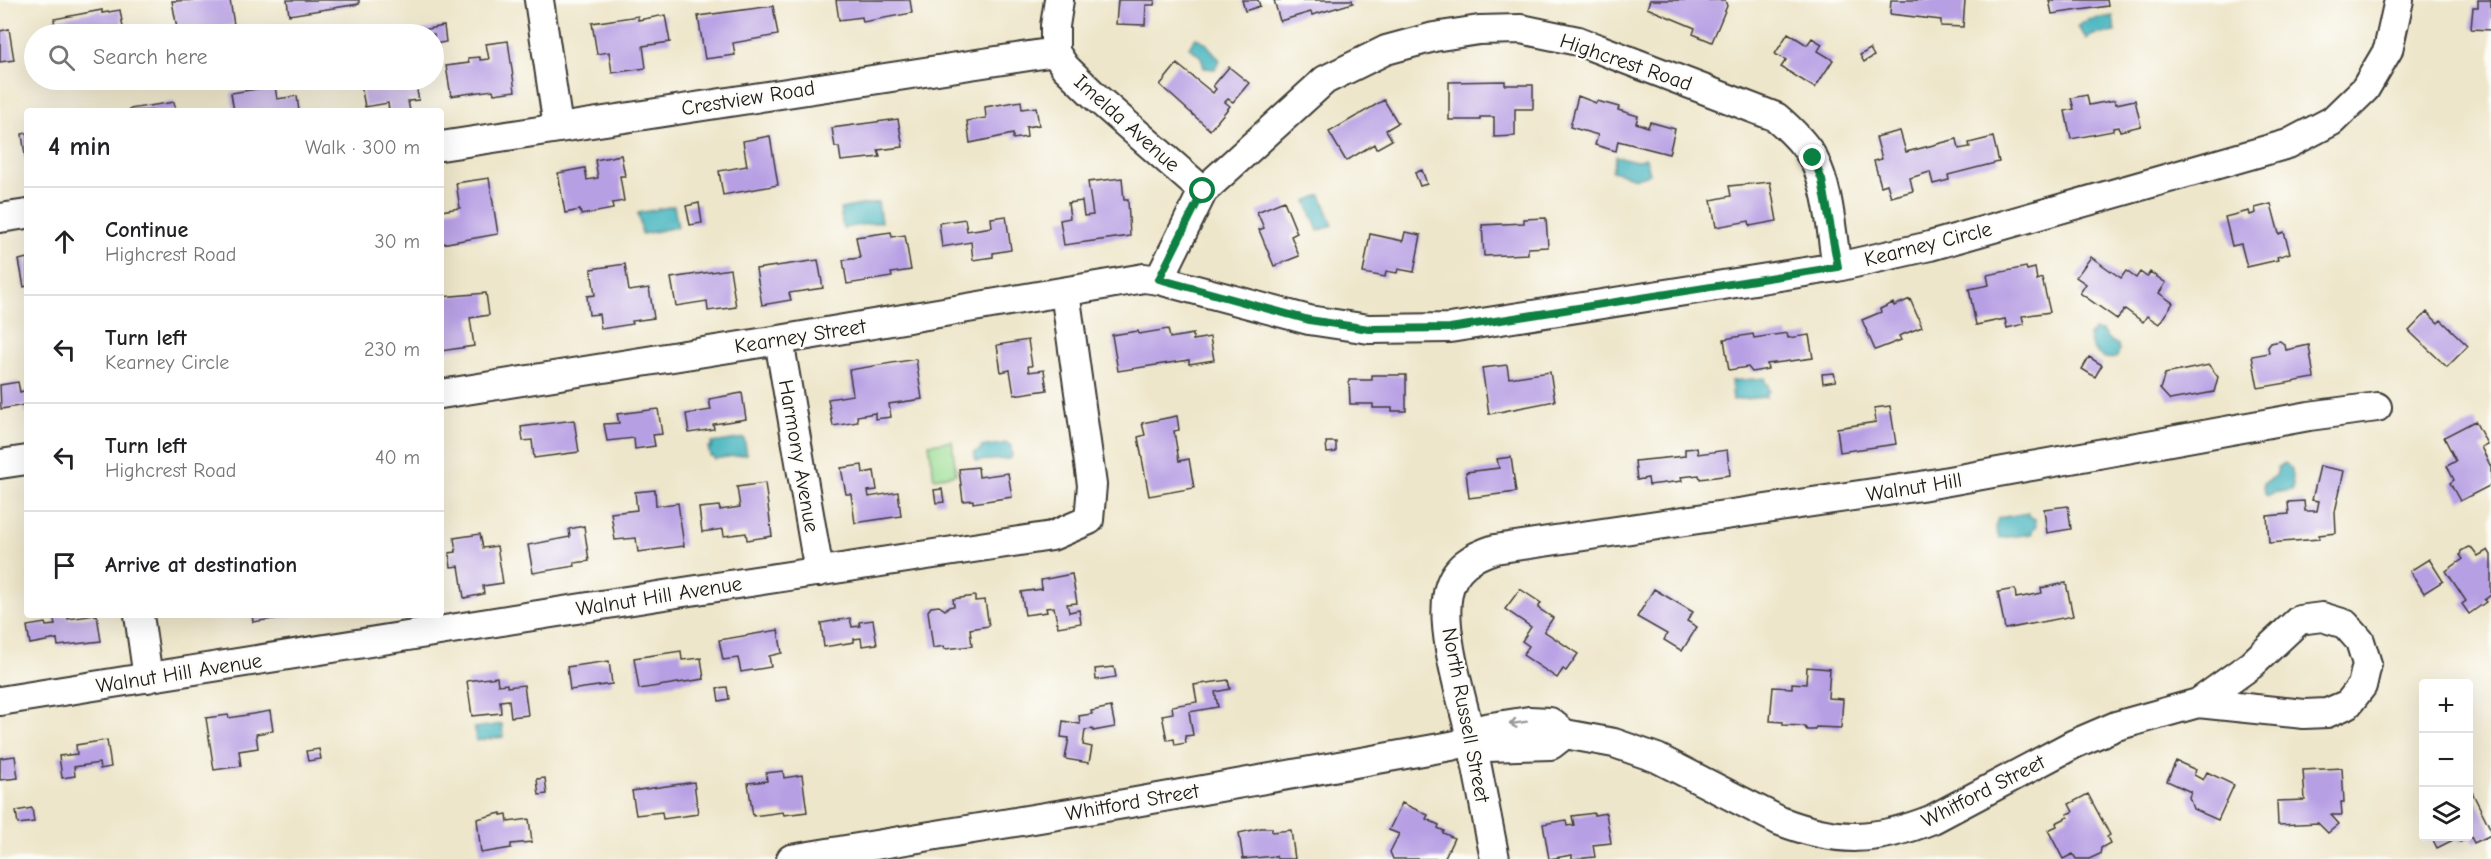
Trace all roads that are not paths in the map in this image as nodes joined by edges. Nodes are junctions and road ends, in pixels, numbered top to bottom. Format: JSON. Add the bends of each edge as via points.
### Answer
{"nodes":[{"id":1,"x":539,"y":0,"type":"edge"},
{"id":2,"x":1059,"y":0,"type":"edge"},
{"id":3,"x":2399,"y":0,"type":"edge"},
{"id":4,"x":1055,"y":52,"type":"junction"},
{"id":5,"x":558,"y":127,"type":"junction"},
{"id":6,"x":444,"y":146,"type":"edge"},
{"id":7,"x":1203,"y":191,"type":"junction"},
{"id":8,"x":24,"y":214,"type":"edge"},
{"id":9,"x":0,"y":218,"type":"edge"},
{"id":10,"x":1838,"y":267,"type":"junction"},
{"id":11,"x":1159,"y":279,"type":"junction"},
{"id":12,"x":1065,"y":292,"type":"junction"},
{"id":13,"x":779,"y":340,"type":"junction"},
{"id":14,"x":444,"y":394,"type":"edge"},
{"id":15,"x":2377,"y":407,"type":"dead end"},
{"id":16,"x":24,"y":460,"type":"edge"},
{"id":17,"x":0,"y":464,"type":"edge"},
{"id":18,"x":819,"y":572,"type":"junction"},
{"id":19,"x":1457,"y":572,"type":"joint"},
{"id":20,"x":140,"y":618,"type":"edge"},
{"id":21,"x":148,"y":678,"type":"junction"},
{"id":22,"x":0,"y":701,"type":"edge"},
{"id":23,"x":2198,"y":703,"type":"junction"},
{"id":24,"x":1472,"y":741,"type":"junction"},
{"id":25,"x":792,"y":859,"type":"edge"},
{"id":26,"x":1495,"y":859,"type":"edge"}],
"edges":[{"from":1,"to":5,"type":"street"},
{"from":2,"to":4,"type":"street"},
{"from":3,"to":10,"type":"street","name":"Kearney Circle","via":[[2388,50],[2365,89],[2332,121],[2288,144],[1929,246]]},
{"from":4,"to":5,"type":"street","name":"Crestview Road"},
{"from":4,"to":7,"type":"street","name":"Imelda Avenue","via":[[1098,99]]},
{"from":5,"to":6,"type":"street","name":"Crestview Road"},
{"from":7,"to":10,"type":"street","name":"Highcrest Road","via":[[1325,80],[1386,50],[1434,37],[1521,29],[1578,41],[1776,117],[1801,140],[1813,158],[1822,180]]},
{"from":7,"to":11,"type":"street","name":"Highcrest Road"},
{"from":8,"to":9,"type":"street"},
{"from":10,"to":11,"type":"street","name":"Kearney Circle","via":[[1450,328],[1369,329],[1309,320]]},
{"from":11,"to":12,"type":"street","name":"Kearney Street","via":[[1126,280]]},
{"from":12,"to":13,"type":"street","name":"Kearney Street"},
{"from":12,"to":18,"type":"street","name":"Walnut Hill Avenue","via":[[1092,485],[1089,520],[1052,536]]},
{"from":13,"to":14,"type":"street","name":"Kearney Street"},
{"from":13,"to":18,"type":"street","name":"Harmony Avenue"},
{"from":15,"to":19,"type":"street","name":"Walnut Hill","via":[[1898,490],[1495,549],[1474,555]]},
{"from":16,"to":17,"type":"street"},
{"from":18,"to":21,"type":"street","name":"Walnut Hill Avenue"},
{"from":19,"to":24,"type":"street","name":"North Russell Street","via":[[1448,591],[1446,614]]},
{"from":20,"to":21,"type":"street"},
{"from":21,"to":22,"type":"street","name":"Walnut Hill Avenue"},
{"from":23,"to":23,"type":"street","name":"Whitford Street","via":[[2327,713],[2348,704],[2362,686],[2367,664],[2360,641],[2345,624],[2322,616],[2300,620],[2251,665]]},
{"from":23,"to":24,"type":"street","name":"Whitford Street","via":[[2116,726],[1933,819],[1912,828],[1868,837],[1822,836],[1801,829],[1657,758],[1614,743],[1565,734],[1550,722],[1485,728]]},
{"from":24,"to":25,"type":"street","name":"Whitford Street"},
{"from":24,"to":26,"type":"street","name":"North Russell Street"}]}
